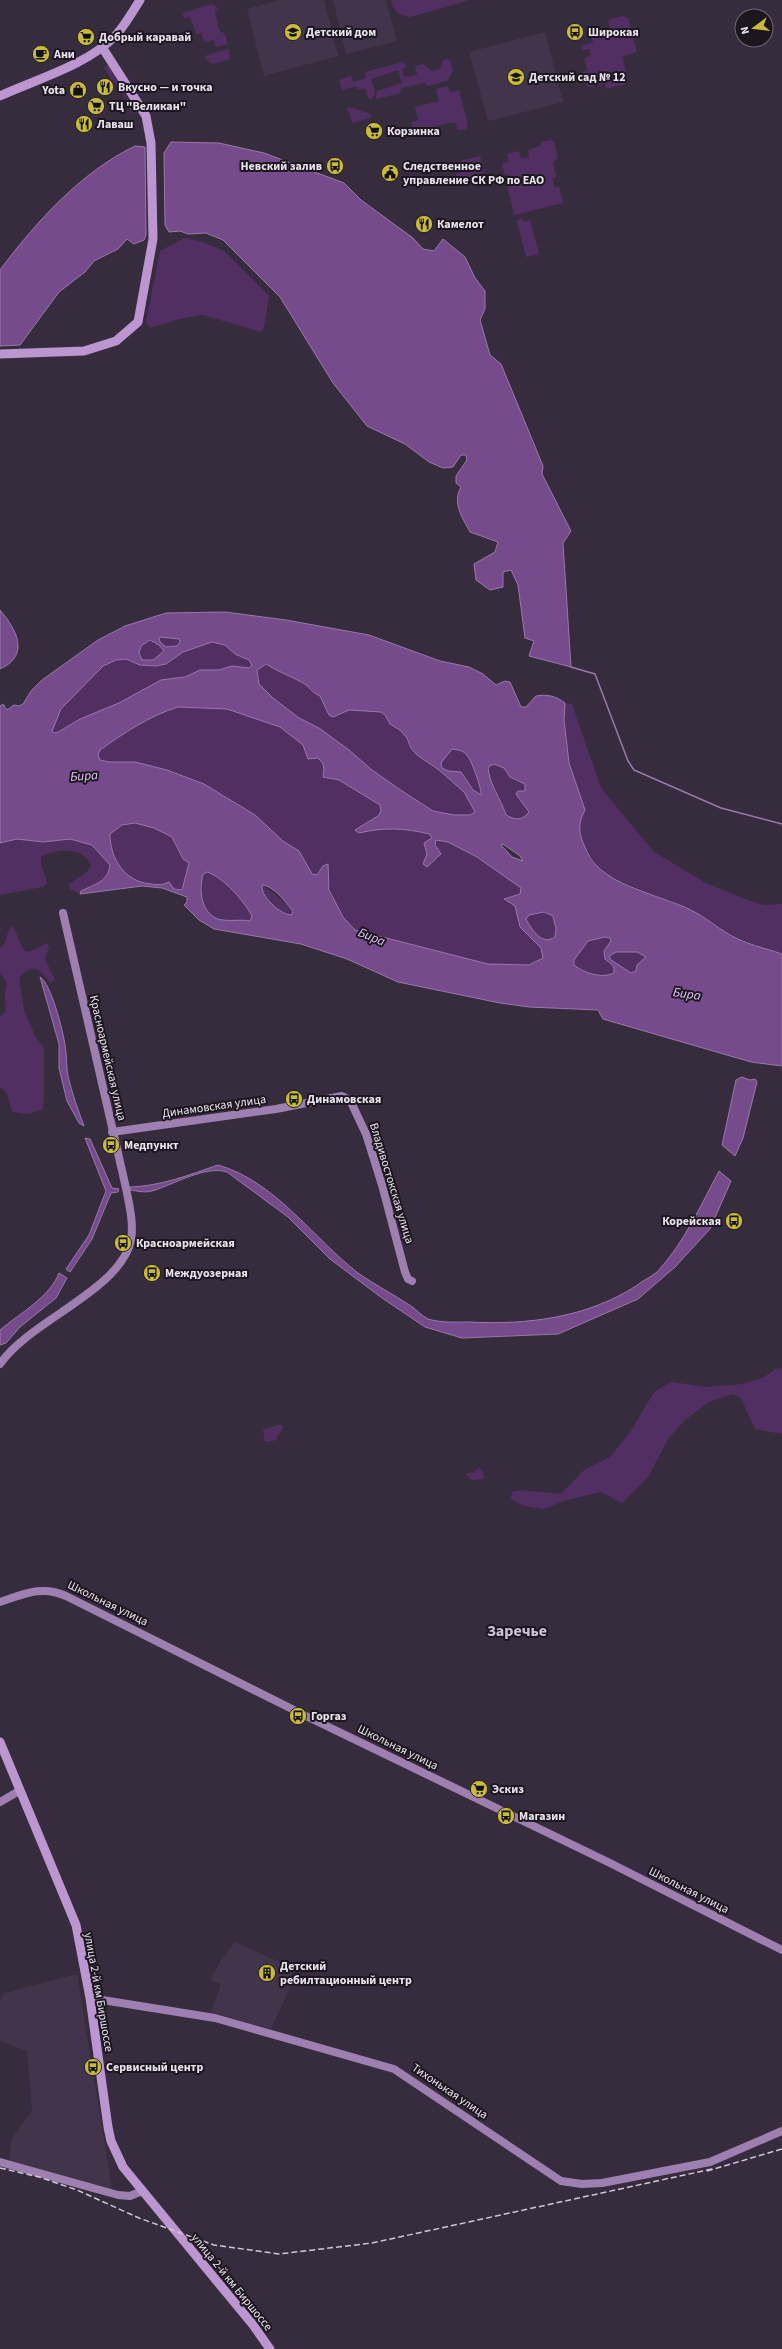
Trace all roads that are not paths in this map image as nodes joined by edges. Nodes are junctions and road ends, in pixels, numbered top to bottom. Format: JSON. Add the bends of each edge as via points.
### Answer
{"nodes":[{"id":1,"x":140,"y":0,"type":"edge"},
{"id":2,"x":102,"y":48,"type":"junction"},
{"id":3,"x":0,"y":96,"type":"edge"},
{"id":4,"x":0,"y":354,"type":"edge"},
{"id":5,"x":63,"y":913,"type":"dead end"},
{"id":6,"x":342,"y":1096,"type":"joint"},
{"id":7,"x":112,"y":1132,"type":"junction"},
{"id":8,"x":412,"y":1281,"type":"dead end"},
{"id":9,"x":0,"y":1364,"type":"edge"},
{"id":10,"x":0,"y":1602,"type":"edge"},
{"id":11,"x":0,"y":1742,"type":"edge"},
{"id":12,"x":19,"y":1791,"type":"junction"},
{"id":13,"x":0,"y":1802,"type":"edge"},
{"id":14,"x":782,"y":1950,"type":"edge"},
{"id":15,"x":90,"y":1998,"type":"junction"},
{"id":16,"x":782,"y":2131,"type":"edge"},
{"id":17,"x":0,"y":2162,"type":"edge"},
{"id":18,"x":142,"y":2190,"type":"junction"},
{"id":19,"x":270,"y":2349,"type":"edge"}],
"edges":[{"from":1,"to":2,"type":"main road","via":[[117,34]]},
{"from":2,"to":3,"type":"main road","via":[[88,57]]},
{"from":2,"to":4,"type":"main road","via":[[146,116],[150,129],[153,239],[138,322],[116,341],[84,351]]},
{"from":5,"to":7,"type":"street","name":"Красноармейская улица"},
{"from":6,"to":7,"type":"street","name":"Динамовская улица","via":[[276,1109]]},
{"from":6,"to":8,"type":"street","name":"Владивостокская улица","via":[[350,1100],[366,1134],[405,1272]]},
{"from":7,"to":9,"type":"street","name":"Красноармейская улица","via":[[130,1214],[131,1240],[125,1257],[98,1284],[10,1350]]},
{"from":10,"to":14,"type":"street","name":"Школьная улица","via":[[35,1591],[47,1590],[66,1596]]},
{"from":11,"to":12,"type":"main road","name":"улица 2-й км Биршоссе"},
{"from":12,"to":13,"type":"street"},
{"from":12,"to":15,"type":"main road","name":"улица 2-й км Биршоссе","via":[[76,1925]]},
{"from":15,"to":16,"type":"street","name":"Тихонькая улица","via":[[215,2018],[394,2070],[561,2181],[602,2183],[710,2162]]},
{"from":15,"to":18,"type":"main road","name":"улица 2-й км Биршоссе","via":[[111,2141],[123,2167]]},
{"from":17,"to":18,"type":"street","via":[[118,2195],[130,2196]]},
{"from":18,"to":19,"type":"main road","name":"улица 2-й км Биршоссе","via":[[254,2325]]}]}
